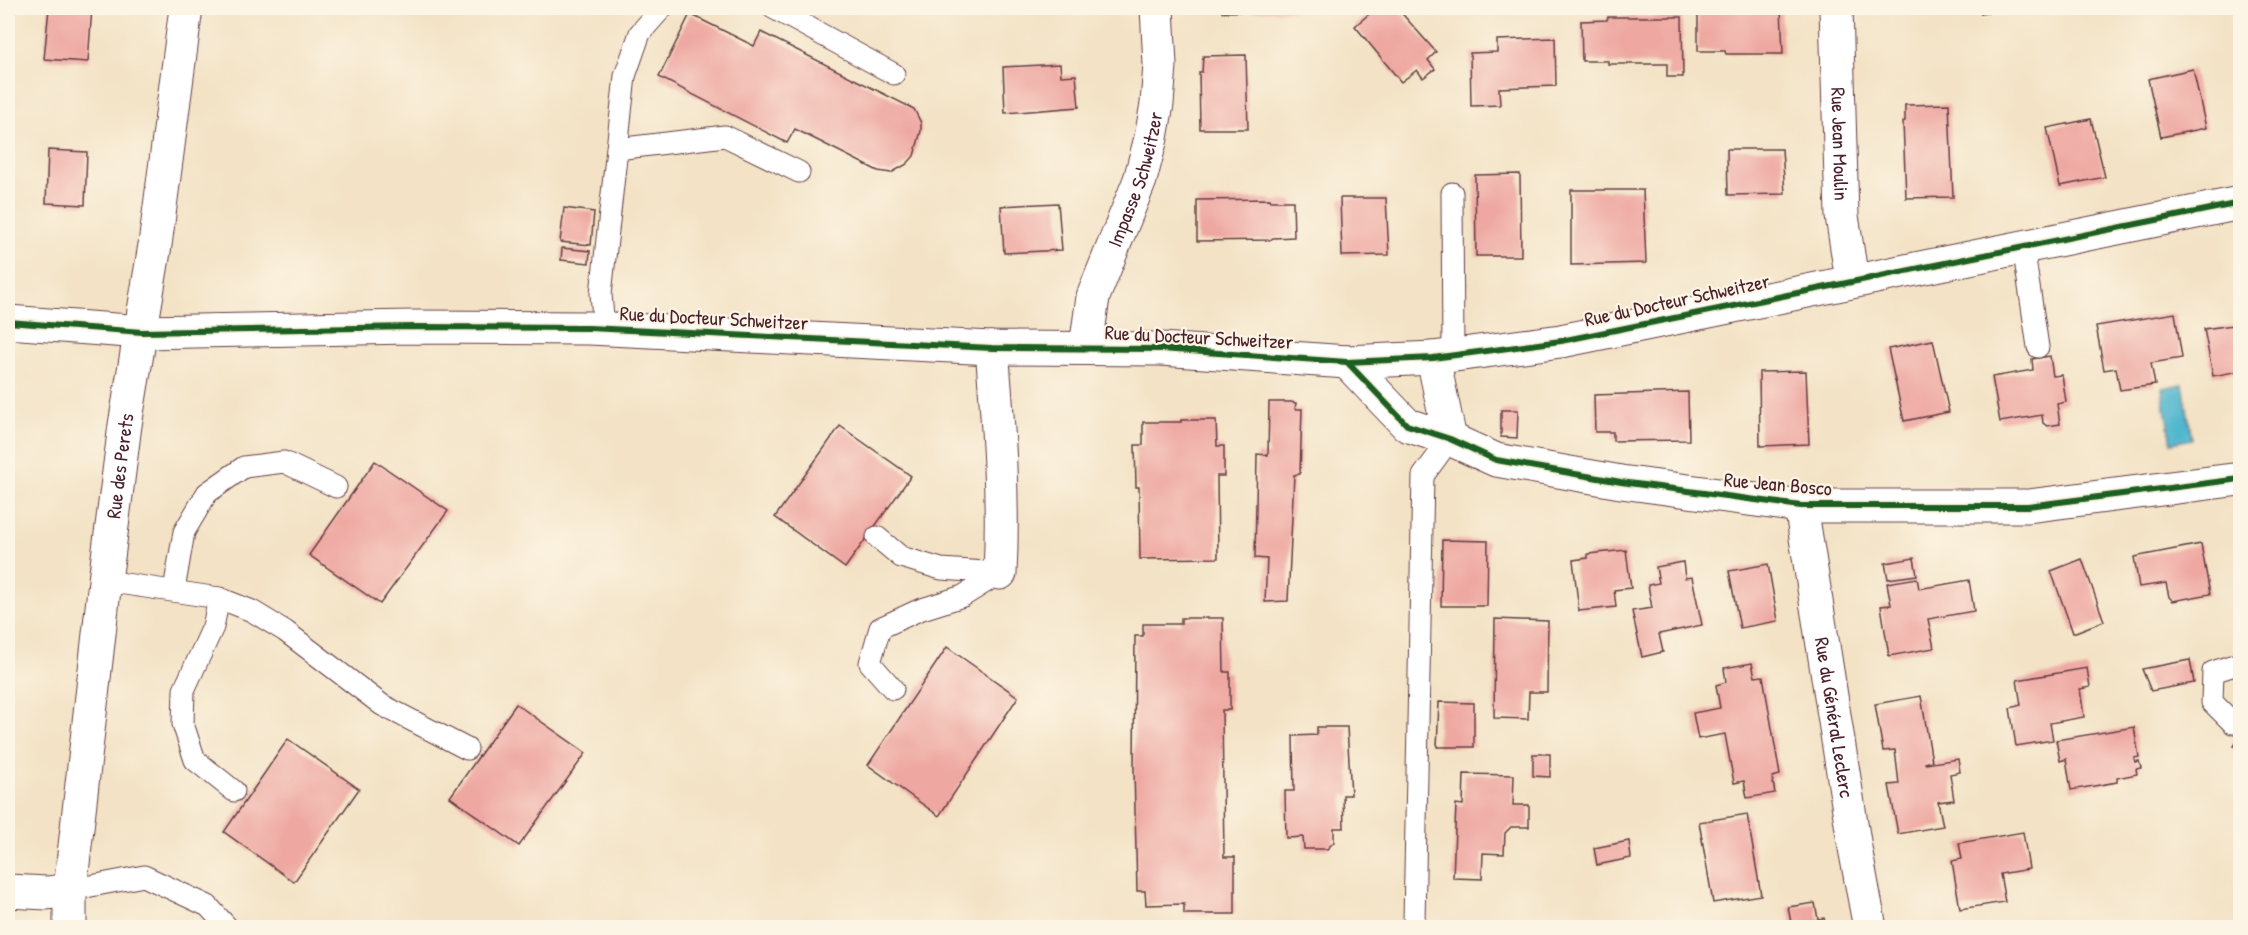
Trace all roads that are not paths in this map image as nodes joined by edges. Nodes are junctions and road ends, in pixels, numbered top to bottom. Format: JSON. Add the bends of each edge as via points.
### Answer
{"nodes":[{"id":1,"x":186,"y":8,"type":"edge"},
{"id":2,"x":662,"y":8,"type":"edge"},
{"id":3,"x":773,"y":8,"type":"edge"},
{"id":4,"x":1157,"y":8,"type":"edge"},
{"id":5,"x":1836,"y":8,"type":"edge"},
{"id":6,"x":894,"y":74,"type":"dead end"},
{"id":7,"x":617,"y":148,"type":"junction"},
{"id":8,"x":799,"y":172,"type":"dead end"},
{"id":9,"x":1452,"y":193,"type":"dead end"},
{"id":10,"x":2241,"y":203,"type":"edge"},
{"id":11,"x":2023,"y":246,"type":"junction"},
{"id":12,"x":1852,"y":280,"type":"junction"},
{"id":13,"x":8,"y":322,"type":"edge"},
{"id":14,"x":604,"y":329,"type":"junction"},
{"id":15,"x":142,"y":332,"type":"junction"},
{"id":16,"x":1086,"y":347,"type":"junction"},
{"id":17,"x":2038,"y":347,"type":"dead end"},
{"id":18,"x":992,"y":348,"type":"junction"},
{"id":19,"x":1443,"y":357,"type":"junction"},
{"id":20,"x":1347,"y":362,"type":"junction"},
{"id":21,"x":1450,"y":439,"type":"junction"},
{"id":22,"x":2241,"y":479,"type":"edge"},
{"id":23,"x":336,"y":486,"type":"dead end"},
{"id":24,"x":1801,"y":506,"type":"junction"},
{"id":25,"x":877,"y":537,"type":"dead end"},
{"id":26,"x":1000,"y":573,"type":"junction"},
{"id":27,"x":105,"y":582,"type":"junction"},
{"id":28,"x":174,"y":590,"type":"junction"},
{"id":29,"x":219,"y":597,"type":"junction"},
{"id":30,"x":2241,"y":663,"type":"edge"},
{"id":31,"x":892,"y":689,"type":"dead end"},
{"id":32,"x":2233,"y":723,"type":"dead end"},
{"id":33,"x":467,"y":749,"type":"dead end"},
{"id":34,"x":234,"y":791,"type":"dead end"},
{"id":35,"x":70,"y":890,"type":"junction"},
{"id":36,"x":8,"y":891,"type":"edge"},
{"id":37,"x":1414,"y":921,"type":"dead end"},
{"id":38,"x":70,"y":927,"type":"edge"},
{"id":39,"x":228,"y":927,"type":"edge"},
{"id":40,"x":1870,"y":927,"type":"edge"}],
"edges":[{"from":1,"to":15,"type":"street","name":"Rue des Perets"},
{"from":2,"to":7,"type":"lane","via":[[640,33],[625,76]]},
{"from":3,"to":6,"type":"lane"},
{"from":4,"to":16,"type":"street","name":"Impasse Schweitzer","via":[[1160,65],[1151,138],[1140,180],[1093,297]]},
{"from":5,"to":12,"type":"street","name":"Rue Jean Moulin","via":[[1842,216]]},
{"from":7,"to":8,"type":"lane","via":[[725,136]]},
{"from":7,"to":14,"type":"lane","via":[[601,294]]},
{"from":9,"to":19,"type":"lane"},
{"from":10,"to":11,"type":"street","name":"Rue du Docteur Schweitzer"},
{"from":11,"to":12,"type":"street","name":"Rue du Docteur Schweitzer"},
{"from":11,"to":17,"type":"lane"},
{"from":12,"to":19,"type":"street","name":"Rue du Docteur Schweitzer","via":[[1561,341]]},
{"from":13,"to":15,"type":"street","name":"Rue du Docteur Schweitzer"},
{"from":14,"to":15,"type":"street","name":"Rue du Docteur Schweitzer","via":[[413,327]]},
{"from":14,"to":18,"type":"street","name":"Rue du Docteur Schweitzer"},
{"from":15,"to":27,"type":"street","name":"Rue des Perets"},
{"from":16,"to":18,"type":"street","name":"Rue du Docteur Schweitzer"},
{"from":16,"to":20,"type":"street","name":"Rue du Docteur Schweitzer"},
{"from":18,"to":26,"type":"street","via":[[1000,458]]},
{"from":19,"to":20,"type":"street","name":"Rue du Docteur Schweitzer"},
{"from":19,"to":21,"type":"street"},
{"from":20,"to":21,"type":"street","name":"Rue Jean Bosco","via":[[1407,425]]},
{"from":21,"to":24,"type":"street","name":"Rue Jean Bosco","via":[[1496,460],[1621,482]]},
{"from":21,"to":37,"type":"lane","via":[[1423,476]]},
{"from":22,"to":24,"type":"street","name":"Rue Jean Bosco","via":[[2028,506]]},
{"from":23,"to":28,"type":"lane","via":[[284,462],[244,467],[207,493],[184,532]]},
{"from":24,"to":40,"type":"street","name":"Rue du Général Leclerc"},
{"from":25,"to":26,"type":"lane","via":[[901,556],[941,569]]},
{"from":26,"to":31,"type":"lane","via":[[963,596],[880,628],[870,663]]},
{"from":27,"to":28,"type":"lane"},
{"from":27,"to":35,"type":"street","name":"Rue des Perets"},
{"from":28,"to":29,"type":"lane"},
{"from":29,"to":33,"type":"lane","via":[[285,631],[382,705]]},
{"from":29,"to":34,"type":"lane","via":[[213,627],[184,690],[183,724],[195,760]]},
{"from":30,"to":32,"type":"lane","via":[[2214,672],[2212,702]]},
{"from":35,"to":36,"type":"street"},
{"from":35,"to":38,"type":"street","name":"Rue des Perets"},
{"from":35,"to":39,"type":"lane","via":[[144,876],[208,906]]}]}
